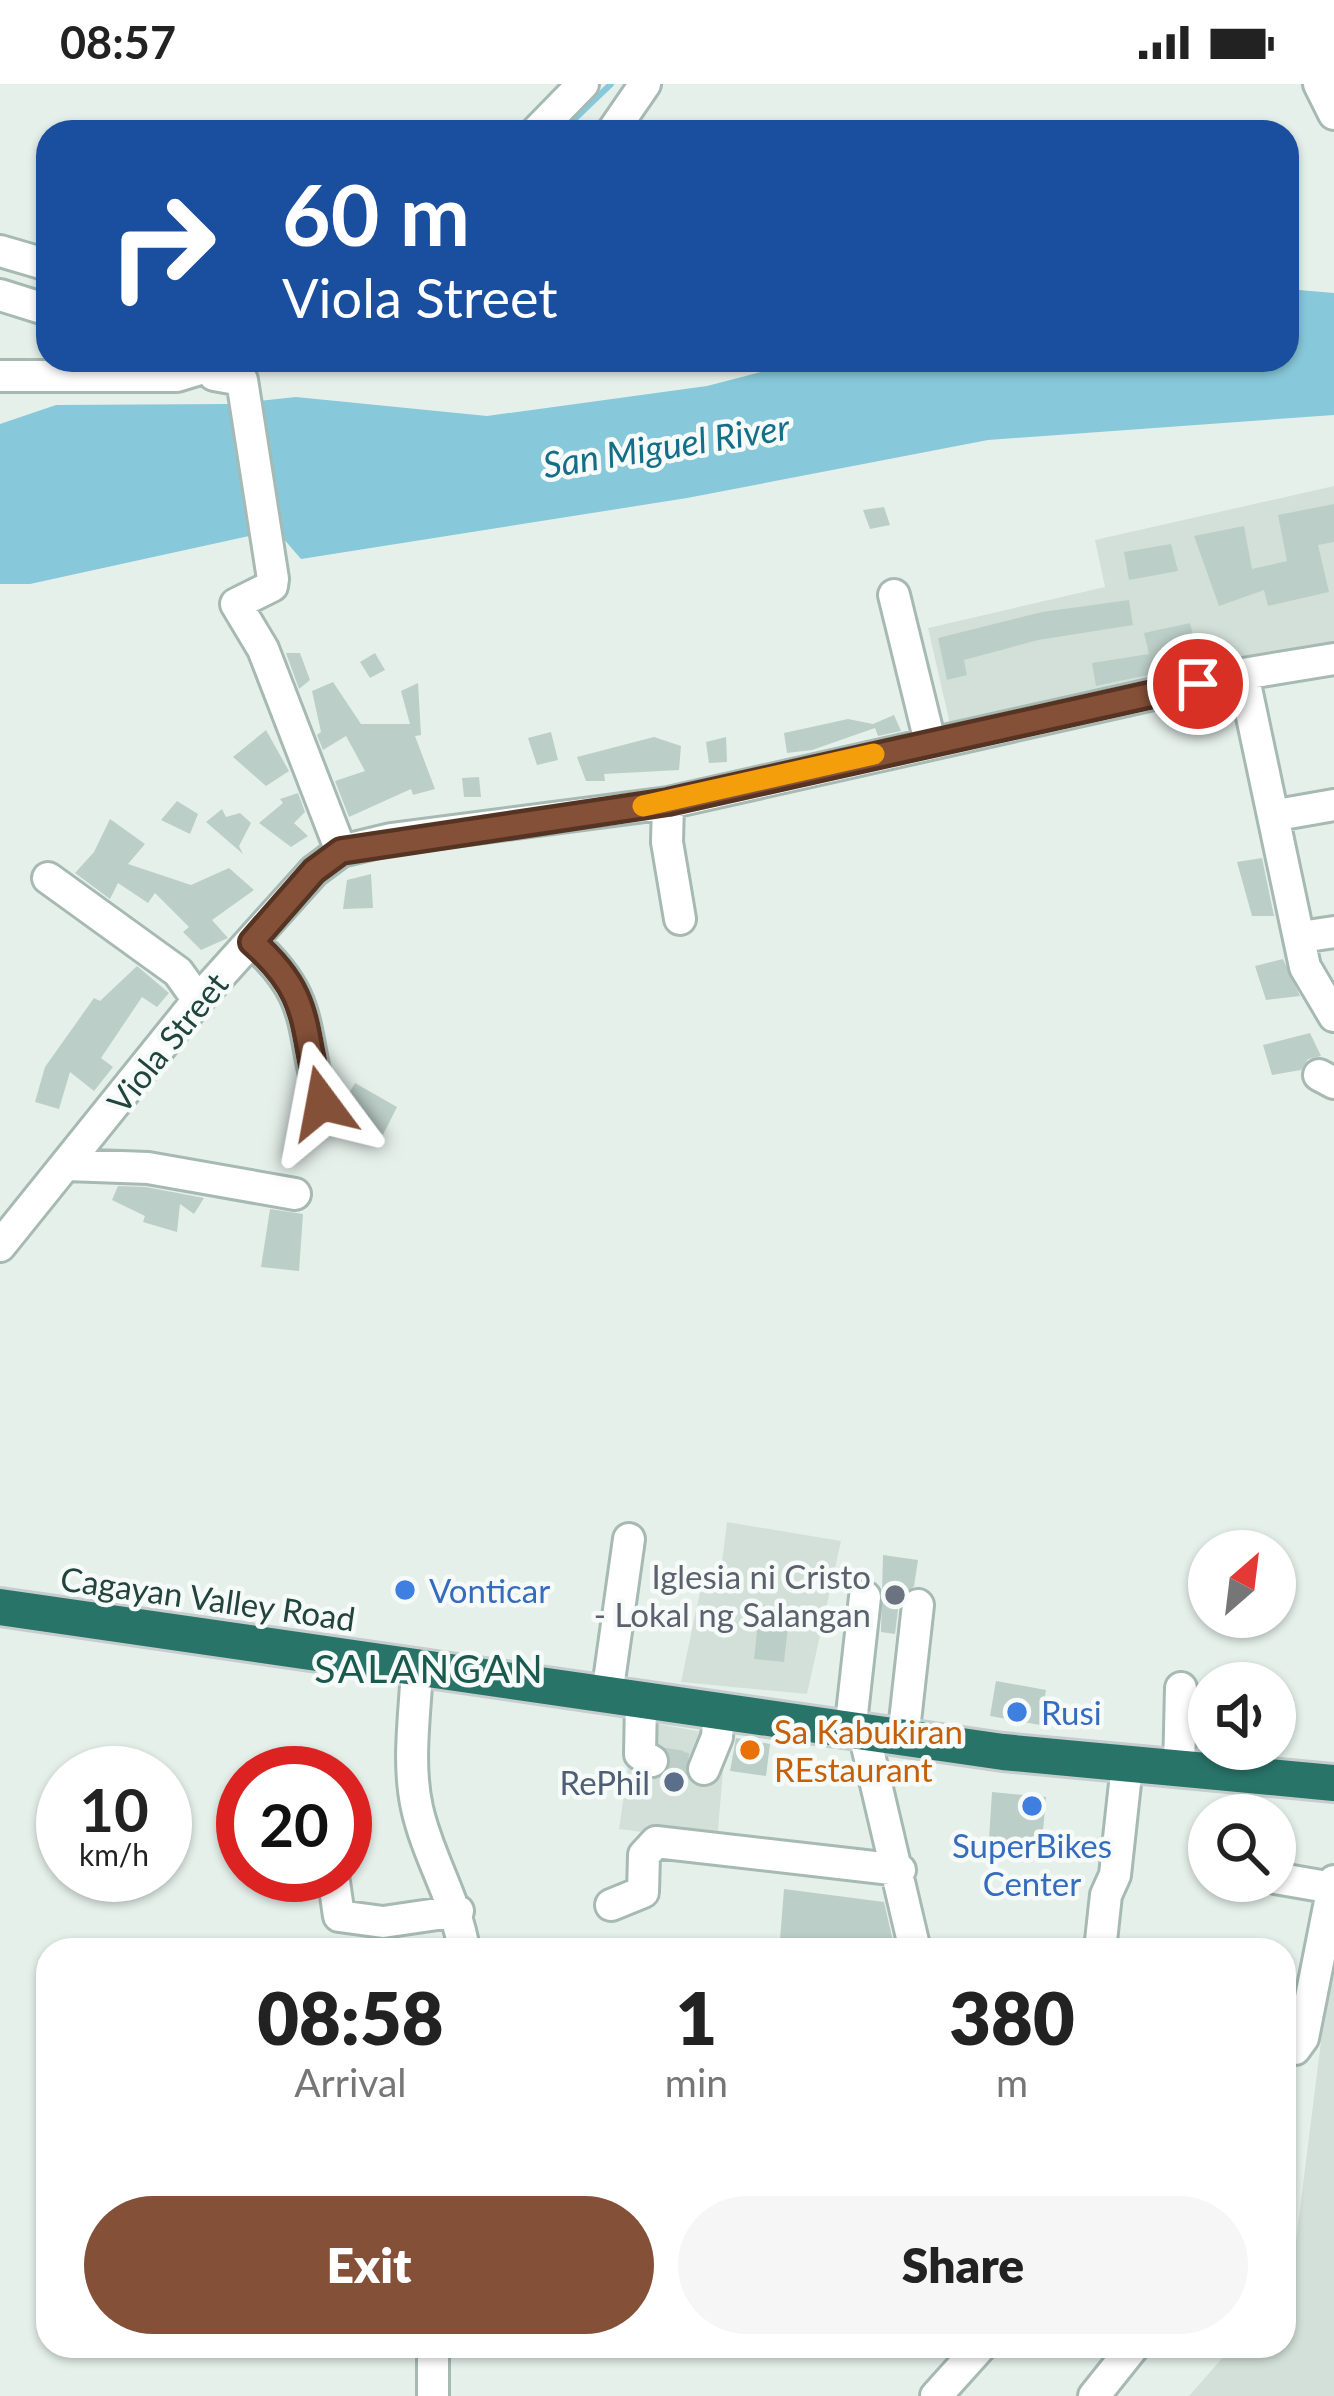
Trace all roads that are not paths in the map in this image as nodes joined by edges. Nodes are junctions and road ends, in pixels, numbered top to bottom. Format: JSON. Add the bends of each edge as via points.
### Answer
{"nodes":[{"id":1,"x":584,"y":84,"type":"edge"},
{"id":2,"x":645,"y":84,"type":"edge"},
{"id":3,"x":1319,"y":84,"type":"edge"},
{"id":4,"x":1334,"y":113,"type":"edge"},
{"id":5,"x":548,"y":120,"type":"edge"},
{"id":6,"x":620,"y":120,"type":"edge"},
{"id":7,"x":0,"y":251,"type":"edge"},
{"id":8,"x":36,"y":262,"type":"edge"},
{"id":9,"x":0,"y":295,"type":"edge"},
{"id":10,"x":36,"y":306,"type":"edge"},
{"id":11,"x":186,"y":372,"type":"edge"},
{"id":12,"x":245,"y":372,"type":"edge"},
{"id":13,"x":0,"y":376,"type":"edge"},
{"id":14,"x":894,"y":595,"type":"dead end"},
{"id":15,"x":1334,"y":659,"type":"edge"},
{"id":16,"x":1243,"y":674,"type":"junction"},
{"id":17,"x":930,"y":742,"type":"junction"},
{"id":18,"x":668,"y":802,"type":"junction"},
{"id":19,"x":1334,"y":805,"type":"edge"},
{"id":20,"x":1276,"y":815,"type":"junction"},
{"id":21,"x":341,"y":851,"type":"junction"},
{"id":22,"x":48,"y":878,"type":"dead end"},
{"id":23,"x":680,"y":919,"type":"dead end"},
{"id":24,"x":1334,"y":932,"type":"edge"},
{"id":25,"x":1300,"y":938,"type":"junction"},
{"id":26,"x":252,"y":942,"type":"junction"},
{"id":27,"x":197,"y":1000,"type":"junction"},
{"id":28,"x":1334,"y":1016,"type":"edge"},
{"id":29,"x":322,"y":1103,"type":"dead end"},
{"id":30,"x":67,"y":1165,"type":"junction"},
{"id":31,"x":295,"y":1194,"type":"dead end"},
{"id":32,"x":0,"y":1246,"type":"edge"},
{"id":33,"x":629,"y":1539,"type":"dead end"},
{"id":34,"x":865,"y":1597,"type":"dead end"},
{"id":35,"x":919,"y":1605,"type":"dead end"},
{"id":36,"x":0,"y":1607,"type":"edge"},
{"id":37,"x":860,"y":1646,"type":"junction"},
{"id":38,"x":913,"y":1654,"type":"junction"},
{"id":39,"x":418,"y":1668,"type":"junction"},
{"id":40,"x":1181,"y":1688,"type":"dead end"},
{"id":41,"x":624,"y":1698,"type":"junction"},
{"id":42,"x":719,"y":1712,"type":"junction"},
{"id":43,"x":857,"y":1732,"type":"junction"},
{"id":44,"x":903,"y":1739,"type":"junction"},
{"id":45,"x":652,"y":1761,"type":"dead end"},
{"id":46,"x":1127,"y":1765,"type":"junction"},
{"id":47,"x":704,"y":1769,"type":"dead end"},
{"id":48,"x":1179,"y":1771,"type":"junction"},
{"id":49,"x":1334,"y":1784,"type":"edge"},
{"id":50,"x":900,"y":1870,"type":"junction"},
{"id":51,"x":1296,"y":1880,"type":"edge"},
{"id":52,"x":1334,"y":1885,"type":"edge"},
{"id":53,"x":337,"y":1902,"type":"edge"},
{"id":54,"x":611,"y":1904,"type":"dead end"},
{"id":55,"x":458,"y":1911,"type":"junction"},
{"id":56,"x":462,"y":1938,"type":"edge"},
{"id":57,"x":913,"y":1938,"type":"edge"},
{"id":58,"x":1101,"y":1938,"type":"edge"},
{"id":59,"x":1296,"y":2048,"type":"edge"},
{"id":60,"x":434,"y":2358,"type":"edge"},
{"id":61,"x":970,"y":2358,"type":"edge"},
{"id":62,"x":1125,"y":2358,"type":"edge"},
{"id":63,"x":433,"y":2396,"type":"edge"},
{"id":64,"x":936,"y":2396,"type":"edge"},
{"id":65,"x":1094,"y":2396,"type":"edge"}],
"edges":[{"from":1,"to":5,"type":"street"},
{"from":2,"to":6,"type":"street"},
{"from":3,"to":4,"type":"street"},
{"from":7,"to":8,"type":"street"},
{"from":9,"to":10,"type":"street"},
{"from":11,"to":13,"type":"street"},
{"from":12,"to":21,"type":"street","via":[[273,580],[236,604],[263,650]]},
{"from":14,"to":17,"type":"street"},
{"from":15,"to":16,"type":"street"},
{"from":16,"to":17,"type":"street"},
{"from":16,"to":20,"type":"street"},
{"from":17,"to":18,"type":"street"},
{"from":18,"to":21,"type":"street"},
{"from":18,"to":23,"type":"street"},
{"from":19,"to":20,"type":"street"},
{"from":20,"to":25,"type":"street"},
{"from":21,"to":26,"type":"street","name":"Viola Street"},
{"from":22,"to":27,"type":"street","via":[[178,972]]},
{"from":24,"to":25,"type":"street"},
{"from":25,"to":28,"type":"street","via":[[1308,976]]},
{"from":26,"to":27,"type":"street","name":"Viola Street"},
{"from":26,"to":29,"type":"street","via":[[295,986]]},
{"from":27,"to":30,"type":"street","name":"Viola Street"},
{"from":30,"to":31,"type":"street","via":[[148,1168]]},
{"from":30,"to":32,"type":"street","name":"Viola Street"},
{"from":33,"to":41,"type":"street"},
{"from":34,"to":37,"type":"street"},
{"from":35,"to":38,"type":"street"},
{"from":36,"to":39,"type":"highway","name":"Cagayan Valley Road"},
{"from":37,"to":38,"type":"street"},
{"from":37,"to":43,"type":"street"},
{"from":38,"to":44,"type":"street"},
{"from":39,"to":41,"type":"highway","name":"Cagayan Valley Road"},
{"from":39,"to":55,"type":"street","via":[[418,1810]]},
{"from":40,"to":48,"type":"street"},
{"from":41,"to":42,"type":"highway","name":"Cagayan Valley Road"},
{"from":41,"to":45,"type":"street","via":[[640,1754]]},
{"from":42,"to":43,"type":"highway","name":"Cagayan Valley Road"},
{"from":42,"to":47,"type":"street"},
{"from":43,"to":44,"type":"highway","name":"Cagayan Valley Road"},
{"from":43,"to":50,"type":"street"},
{"from":44,"to":46,"type":"highway","name":"Cagayan Valley Road"},
{"from":46,"to":48,"type":"highway","name":"Cagayan Valley Road"},
{"from":46,"to":58,"type":"street"},
{"from":48,"to":49,"type":"highway","name":"Cagayan Valley Road"},
{"from":50,"to":54,"type":"street","via":[[656,1842],[644,1855],[643,1892]]},
{"from":50,"to":57,"type":"street"},
{"from":51,"to":52,"type":"street"},
{"from":52,"to":59,"type":"street"},
{"from":53,"to":55,"type":"street","via":[[339,1916],[383,1922]]},
{"from":55,"to":56,"type":"street"},
{"from":60,"to":63,"type":"street"},
{"from":61,"to":64,"type":"street"},
{"from":62,"to":65,"type":"street"}]}
